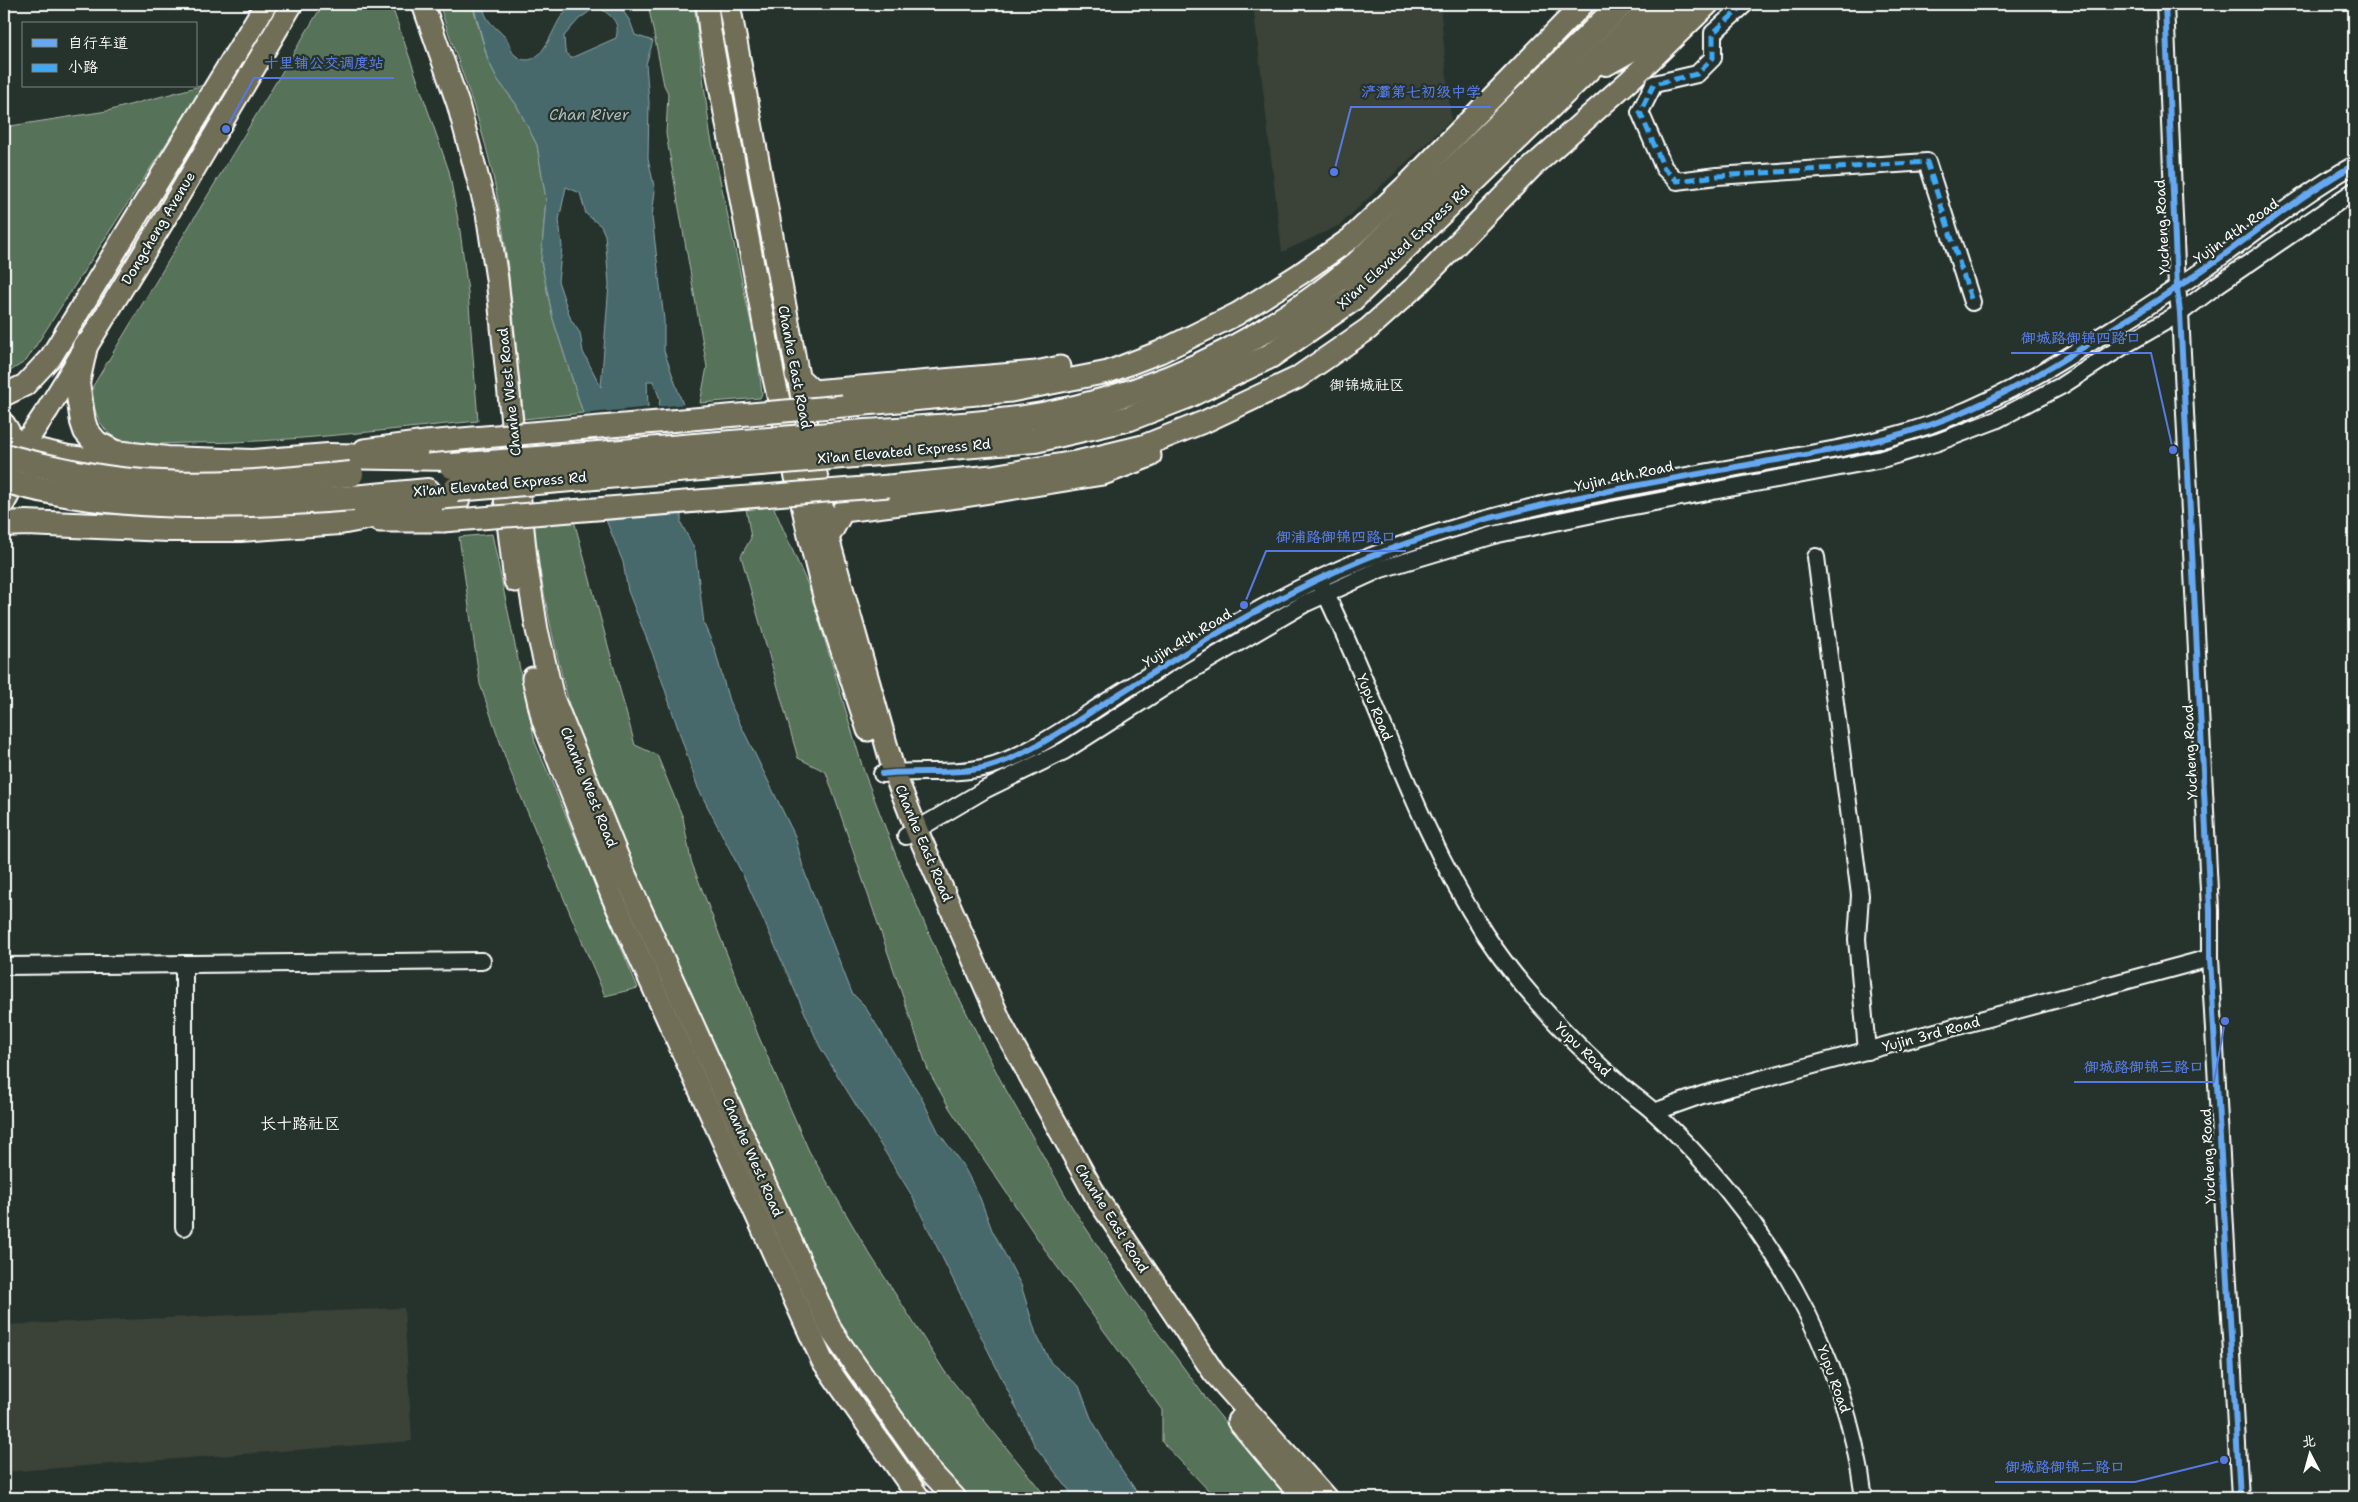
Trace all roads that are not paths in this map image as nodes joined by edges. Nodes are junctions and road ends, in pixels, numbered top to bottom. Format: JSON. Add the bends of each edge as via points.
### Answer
{"nodes":[{"id":1,"x":266,"y":4,"type":"edge"},
{"id":2,"x":292,"y":4,"type":"edge"},
{"id":3,"x":410,"y":4,"type":"edge"},
{"id":4,"x":423,"y":4,"type":"edge"},
{"id":5,"x":707,"y":4,"type":"edge"},
{"id":6,"x":729,"y":4,"type":"edge"},
{"id":7,"x":1583,"y":4,"type":"edge"},
{"id":8,"x":1621,"y":4,"type":"edge"},
{"id":9,"x":1655,"y":4,"type":"edge"},
{"id":10,"x":1682,"y":4,"type":"edge"},
{"id":11,"x":1708,"y":4,"type":"edge"},
{"id":12,"x":1745,"y":4,"type":"edge"},
{"id":13,"x":2165,"y":4,"type":"edge"},
{"id":14,"x":1575,"y":49,"type":"junction"},
{"id":15,"x":1575,"y":82,"type":"junction"},
{"id":16,"x":1451,"y":138,"type":"junction"},
{"id":17,"x":2354,"y":165,"type":"edge"},
{"id":18,"x":2354,"y":191,"type":"edge"},
{"id":19,"x":2177,"y":288,"type":"junction"},
{"id":20,"x":1972,"y":302,"type":"dead end"},
{"id":21,"x":2180,"y":313,"type":"junction"},
{"id":22,"x":1237,"y":314,"type":"junction"},
{"id":23,"x":85,"y":346,"type":"junction"},
{"id":24,"x":796,"y":375,"type":"junction"},
{"id":25,"x":4,"y":394,"type":"edge"},
{"id":26,"x":1219,"y":415,"type":"junction"},
{"id":27,"x":4,"y":424,"type":"edge"},
{"id":28,"x":866,"y":443,"type":"junction"},
{"id":29,"x":9,"y":451,"type":"edge"},
{"id":30,"x":328,"y":456,"type":"junction"},
{"id":31,"x":252,"y":462,"type":"junction"},
{"id":32,"x":452,"y":462,"type":"junction"},
{"id":33,"x":4,"y":480,"type":"edge"},
{"id":34,"x":457,"y":494,"type":"junction"},
{"id":35,"x":4,"y":503,"type":"edge"},
{"id":36,"x":340,"y":522,"type":"junction"},
{"id":37,"x":4,"y":524,"type":"edge"},
{"id":38,"x":828,"y":538,"type":"junction"},
{"id":39,"x":1816,"y":557,"type":"dead end"},
{"id":40,"x":1322,"y":586,"type":"junction"},
{"id":41,"x":888,"y":773,"type":"junction"},
{"id":42,"x":912,"y":833,"type":"junction"},
{"id":43,"x":2210,"y":958,"type":"junction"},
{"id":44,"x":482,"y":961,"type":"dead end"},
{"id":45,"x":184,"y":964,"type":"junction"},
{"id":46,"x":4,"y":966,"type":"edge"},
{"id":47,"x":1867,"y":1051,"type":"junction"},
{"id":48,"x":1654,"y":1112,"type":"junction"},
{"id":49,"x":184,"y":1227,"type":"dead end"},
{"id":50,"x":919,"y":1498,"type":"edge"},
{"id":51,"x":956,"y":1498,"type":"edge"},
{"id":52,"x":1303,"y":1498,"type":"edge"},
{"id":53,"x":1326,"y":1498,"type":"edge"},
{"id":54,"x":1864,"y":1498,"type":"edge"},
{"id":55,"x":2240,"y":1498,"type":"edge"}],
"edges":[{"from":1,"to":25,"type":"main road","name":"Dongcheng Avenue","via":[[52,357],[25,385]]},
{"from":2,"to":23,"type":"main road","name":"Dongcheng Avenue"},
{"from":3,"to":50,"type":"main road","name":"Chanhe West Road","via":[[450,119],[476,226],[510,551],[524,637],[543,721],[612,896],[822,1360]]},
{"from":4,"to":51,"type":"main road","name":"Chanhe West Road","via":[[461,112],[487,213],[530,588],[553,698],[623,870],[832,1332],[928,1469]]},
{"from":5,"to":41,"type":"main road","name":"Chanhe East Road","via":[[772,368],[810,540],[824,596]]},
{"from":6,"to":24,"type":"main road","name":"Chanhe East Road"},
{"from":7,"to":16,"type":"main road"},
{"from":8,"to":14,"type":"highway","name":"Xi'an Elevated Express Rd"},
{"from":9,"to":15,"type":"highway","name":"Xi'an Elevated Express Rd"},
{"from":10,"to":15,"type":"highway","via":[[1647,40]]},
{"from":11,"to":26,"type":"main road","via":[[1630,80],[1531,168],[1417,286],[1368,329],[1297,378]]},
{"from":12,"to":20,"type":"street","via":[[1713,33],[1713,58],[1697,74],[1654,84],[1640,112],[1664,168],[1678,181],[1927,162]]},
{"from":13,"to":19,"type":"street","name":"Yucheng Road"},
{"from":14,"to":16,"type":"main road"},
{"from":14,"to":28,"type":"highway","name":"Xi'an Elevated Express Rd","via":[[1357,264],[1312,300],[1241,345],[1159,382],[1071,409]]},
{"from":15,"to":28,"type":"highway","name":"Xi'an Elevated Express Rd","via":[[1351,300],[1270,356],[1187,396],[1130,418],[1036,440]]},
{"from":16,"to":22,"type":"main road","via":[[1350,239]]},
{"from":17,"to":19,"type":"street","name":"Yujin 4th Road","via":[[2322,184]]},
{"from":18,"to":21,"type":"street","name":"Yujin 4th Road"},
{"from":19,"to":21,"type":"street","name":"Yucheng Road"},
{"from":19,"to":40,"type":"street","name":"Yujin 4th Road","via":[[2027,382],[1946,419],[1861,444],[1499,514],[1412,541]]},
{"from":21,"to":40,"type":"street","name":"Yujin 4th Road","via":[[2061,386],[1996,420],[1938,442],[1882,459],[1498,534]]},
{"from":21,"to":43,"type":"street","name":"Yucheng Road"},
{"from":22,"to":24,"type":"main road","via":[[1131,354],[1036,372],[812,391]]},
{"from":22,"to":30,"type":"main road","bridge":true,"via":[[1160,352],[1108,372],[1011,391],[390,445]]},
{"from":23,"to":29,"type":"main road","name":"Dongcheng Avenue","via":[[30,436]]},
{"from":23,"to":31,"type":"highway","via":[[78,374],[78,402],[86,431],[96,443],[115,454],[131,456]]},
{"from":24,"to":38,"type":"main road","name":"Chanhe East Road"},
{"from":26,"to":36,"type":"main road","bridge":true,"via":[[1143,446],[1081,461],[992,476],[443,521]]},
{"from":26,"to":38,"type":"main road","via":[[1187,442],[1103,474],[843,511]]},
{"from":27,"to":29,"type":"main road"},
{"from":28,"to":32,"type":"highway","name":"Xi'an Elevated Express Rd","bridge":true},
{"from":28,"to":34,"type":"highway","name":"Xi'an Elevated Express Rd","bridge":true,"via":[[547,480]]},
{"from":29,"to":31,"type":"highway","via":[[148,467],[190,468]]},
{"from":29,"to":32,"type":"highway","name":"Xi'an Elevated Express Rd","bridge":true,"via":[[72,472],[156,483],[257,482]]},
{"from":29,"to":35,"type":"main road","via":[[16,453],[14,477]]},
{"from":30,"to":31,"type":"highway"},
{"from":30,"to":32,"type":"highway"},
{"from":33,"to":34,"type":"highway","name":"Xi'an Elevated Express Rd","bridge":true,"via":[[82,497],[163,506]]},
{"from":34,"to":36,"type":"highway"},
{"from":36,"to":37,"type":"highway","via":[[204,530]]},
{"from":38,"to":41,"type":"main road","name":"Chanhe East Road"},
{"from":39,"to":47,"type":"street","via":[[1860,895],[1857,939]]},
{"from":40,"to":41,"type":"street","name":"Yujin 4th Road","via":[[1284,596],[1043,741],[1002,762],[972,769]]},
{"from":40,"to":42,"type":"street","name":"Yujin 4th Road","via":[[1064,751],[986,789]]},
{"from":40,"to":48,"type":"street","name":"Yupu Road","via":[[1427,827],[1484,933],[1561,1028]]},
{"from":41,"to":42,"type":"main road","name":"Chanhe East Road"},
{"from":42,"to":52,"type":"main road","name":"Chanhe East Road","via":[[989,1028],[1084,1200],[1203,1379]]},
{"from":42,"to":53,"type":"main road","name":"Chanhe East Road","via":[[1002,1025],[1096,1198],[1214,1373]]},
{"from":43,"to":47,"type":"street","name":"Yujin 3rd Road"},
{"from":43,"to":55,"type":"street","name":"Yucheng Road"},
{"from":44,"to":45,"type":"street"},
{"from":45,"to":46,"type":"street"},
{"from":45,"to":49,"type":"street"},
{"from":47,"to":48,"type":"street","name":"Yujin 3rd Road","via":[[1702,1095]]},
{"from":48,"to":54,"type":"street","name":"Yupu Road","via":[[1719,1178],[1766,1240],[1792,1284],[1826,1355],[1846,1410]]}]}
